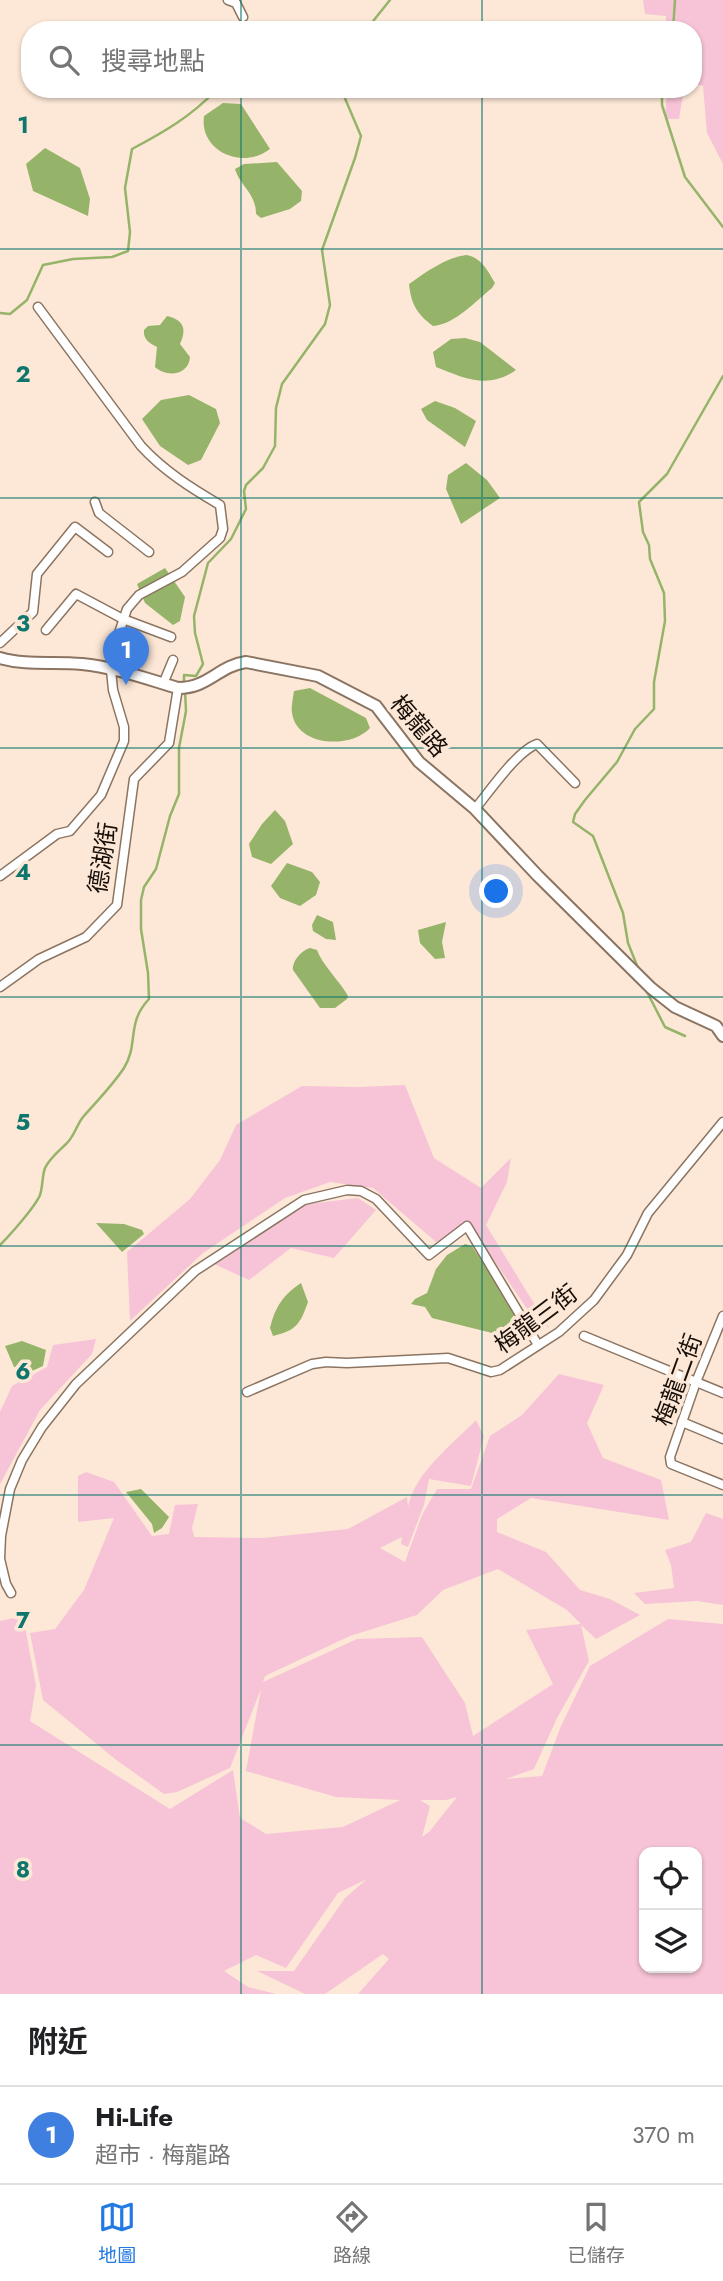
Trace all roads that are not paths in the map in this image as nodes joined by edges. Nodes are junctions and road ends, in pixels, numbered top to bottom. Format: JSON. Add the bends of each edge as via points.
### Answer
{"nodes":[{"id":1,"x":228,"y":0,"type":"edge"},
{"id":2,"x":243,"y":17,"type":"dead end"},
{"id":3,"x":38,"y":307,"type":"dead end"},
{"id":4,"x":95,"y":502,"type":"dead end"},
{"id":5,"x":107,"y":552,"type":"dead end"},
{"id":6,"x":149,"y":552,"type":"dead end"},
{"id":7,"x":123,"y":619,"type":"junction"},
{"id":8,"x":46,"y":630,"type":"dead end"},
{"id":9,"x":171,"y":637,"type":"dead end"},
{"id":10,"x":0,"y":643,"type":"edge"},
{"id":11,"x":0,"y":658,"type":"edge"},
{"id":12,"x":173,"y":660,"type":"dead end"},
{"id":13,"x":111,"y":670,"type":"junction"},
{"id":14,"x":163,"y":684,"type":"junction"},
{"id":15,"x":182,"y":688,"type":"junction"},
{"id":16,"x":575,"y":783,"type":"dead end"},
{"id":17,"x":475,"y":809,"type":"junction"},
{"id":18,"x":0,"y":876,"type":"edge"},
{"id":19,"x":0,"y":988,"type":"edge"},
{"id":20,"x":723,"y":1036,"type":"edge"},
{"id":21,"x":723,"y":1122,"type":"edge"},
{"id":22,"x":723,"y":1316,"type":"edge"},
{"id":23,"x":584,"y":1336,"type":"dead end"},
{"id":24,"x":538,"y":1345,"type":"junction"},
{"id":25,"x":696,"y":1382,"type":"junction"},
{"id":26,"x":247,"y":1392,"type":"dead end"},
{"id":27,"x":723,"y":1393,"type":"edge"},
{"id":28,"x":682,"y":1423,"type":"junction"},
{"id":29,"x":723,"y":1439,"type":"edge"},
{"id":30,"x":723,"y":1485,"type":"edge"},
{"id":31,"x":11,"y":1592,"type":"dead end"}],
"edges":[{"from":1,"to":2,"type":"street","via":[[236,3]]},
{"from":3,"to":7,"type":"street","via":[[158,465],[220,505],[220,538],[182,572],[139,595]]},
{"from":4,"to":6,"type":"street","via":[[99,513]]},
{"from":5,"to":10,"type":"street","via":[[75,527],[37,575],[33,612]]},
{"from":7,"to":8,"type":"street","via":[[76,594]]},
{"from":7,"to":9,"type":"street"},
{"from":7,"to":13,"type":"street"},
{"from":11,"to":13,"type":"street"},
{"from":12,"to":14,"type":"street"},
{"from":13,"to":14,"type":"street"},
{"from":13,"to":18,"type":"street","via":[[124,741],[101,794],[70,831],[57,834]]},
{"from":14,"to":15,"type":"street"},
{"from":15,"to":17,"type":"street","name":"梅龍路","via":[[204,684],[246,662],[318,676],[376,706],[419,762]]},
{"from":15,"to":19,"type":"street","name":"德湖街","via":[[169,743],[134,779],[117,905],[86,937],[40,959]]},
{"from":16,"to":17,"type":"street","via":[[537,744]]},
{"from":17,"to":20,"type":"street","name":"梅龍路","via":[[649,986],[675,1007],[716,1026]]},
{"from":21,"to":24,"type":"street","name":"梅龍三街","via":[[648,1213],[627,1255],[594,1300]]},
{"from":22,"to":25,"type":"street","name":"梅龍二街"},
{"from":23,"to":25,"type":"street"},
{"from":24,"to":26,"type":"street","name":"梅龍三街","via":[[491,1372],[448,1358],[326,1362]]},
{"from":24,"to":31,"type":"street","via":[[467,1226],[429,1255],[376,1199],[361,1191],[304,1200],[195,1271],[76,1384],[42,1427],[10,1489],[1,1536],[0,1559]]},
{"from":25,"to":27,"type":"street"},
{"from":25,"to":28,"type":"street","name":"梅龍二街"},
{"from":28,"to":29,"type":"street"},
{"from":28,"to":30,"type":"street","name":"梅龍二街","via":[[671,1464]]}]}
